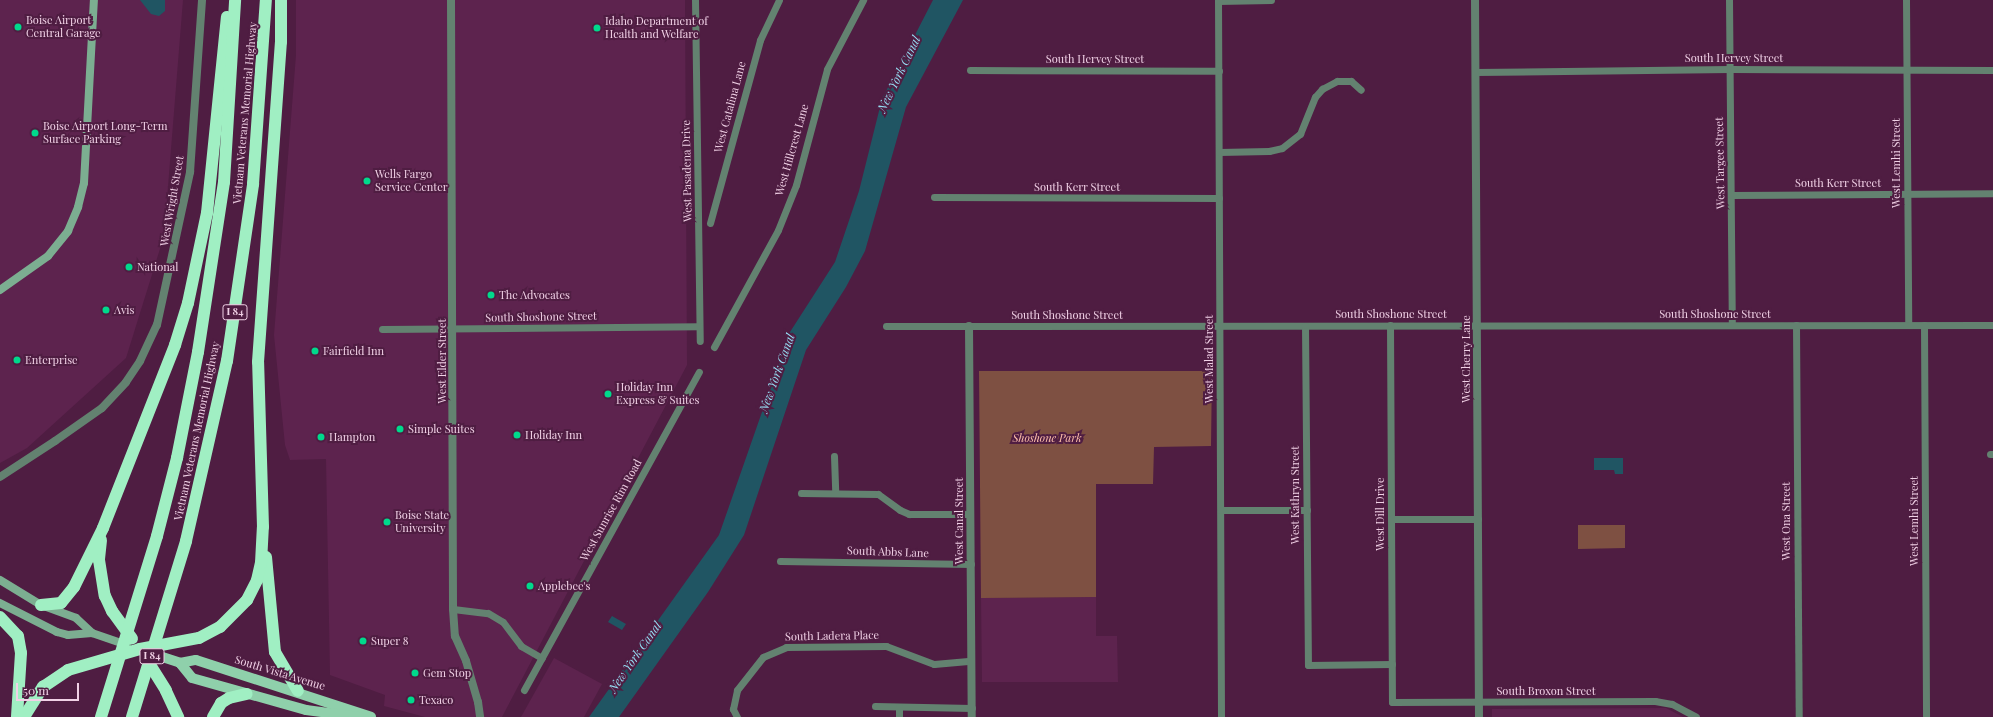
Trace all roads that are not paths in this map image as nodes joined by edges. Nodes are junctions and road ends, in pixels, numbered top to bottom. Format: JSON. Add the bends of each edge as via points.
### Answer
{"nodes":[{"id":1,"x":93,"y":0,"type":"edge"},
{"id":2,"x":202,"y":0,"type":"edge"},
{"id":3,"x":228,"y":0,"type":"edge"},
{"id":4,"x":235,"y":0,"type":"edge"},
{"id":5,"x":266,"y":0,"type":"edge"},
{"id":6,"x":281,"y":0,"type":"edge"},
{"id":7,"x":451,"y":0,"type":"edge"},
{"id":8,"x":695,"y":0,"type":"edge"},
{"id":9,"x":779,"y":0,"type":"edge"},
{"id":10,"x":863,"y":0,"type":"edge"},
{"id":11,"x":1218,"y":0,"type":"edge"},
{"id":12,"x":1271,"y":0,"type":"edge"},
{"id":13,"x":1475,"y":0,"type":"edge"},
{"id":14,"x":1729,"y":0,"type":"edge"},
{"id":15,"x":1906,"y":0,"type":"edge"},
{"id":16,"x":1730,"y":69,"type":"junction"},
{"id":17,"x":1906,"y":69,"type":"junction"},
{"id":18,"x":970,"y":70,"type":"dead end"},
{"id":19,"x":1993,"y":70,"type":"edge"},
{"id":20,"x":1219,"y":71,"type":"junction"},
{"id":21,"x":1475,"y":72,"type":"junction"},
{"id":22,"x":1361,"y":90,"type":"dead end"},
{"id":23,"x":1219,"y":152,"type":"junction"},
{"id":24,"x":1993,"y":193,"type":"edge"},
{"id":25,"x":1907,"y":194,"type":"junction"},
{"id":26,"x":1731,"y":195,"type":"junction"},
{"id":27,"x":934,"y":197,"type":"dead end"},
{"id":28,"x":1219,"y":198,"type":"junction"},
{"id":29,"x":710,"y":223,"type":"dead end"},
{"id":30,"x":0,"y":290,"type":"edge"},
{"id":31,"x":1732,"y":325,"type":"junction"},
{"id":32,"x":1796,"y":325,"type":"junction"},
{"id":33,"x":1908,"y":325,"type":"junction"},
{"id":34,"x":1924,"y":325,"type":"junction"},
{"id":35,"x":1993,"y":325,"type":"edge"},
{"id":36,"x":700,"y":326,"type":"junction"},
{"id":37,"x":886,"y":326,"type":"dead end"},
{"id":38,"x":969,"y":326,"type":"junction"},
{"id":39,"x":1220,"y":326,"type":"junction"},
{"id":40,"x":1305,"y":326,"type":"junction"},
{"id":41,"x":1390,"y":326,"type":"junction"},
{"id":42,"x":1476,"y":326,"type":"junction"},
{"id":43,"x":382,"y":329,"type":"dead end"},
{"id":44,"x":454,"y":329,"type":"junction"},
{"id":45,"x":700,"y":341,"type":"dead end"},
{"id":46,"x":714,"y":347,"type":"dead end"},
{"id":47,"x":698,"y":372,"type":"dead end"},
{"id":48,"x":834,"y":456,"type":"dead end"},
{"id":49,"x":0,"y":476,"type":"edge"},
{"id":50,"x":801,"y":493,"type":"dead end"},
{"id":51,"x":835,"y":493,"type":"junction"},
{"id":52,"x":1221,"y":510,"type":"junction"},
{"id":53,"x":1307,"y":510,"type":"junction"},
{"id":54,"x":970,"y":514,"type":"junction"},
{"id":55,"x":1391,"y":519,"type":"junction"},
{"id":56,"x":1478,"y":519,"type":"junction"},
{"id":57,"x":263,"y":527,"type":"junction"},
{"id":58,"x":103,"y":528,"type":"junction"},
{"id":59,"x":780,"y":561,"type":"dead end"},
{"id":60,"x":971,"y":564,"type":"junction"},
{"id":61,"x":0,"y":580,"type":"edge"},
{"id":62,"x":0,"y":603,"type":"edge"},
{"id":63,"x":41,"y":605,"type":"junction"},
{"id":64,"x":453,"y":609,"type":"junction"},
{"id":65,"x":0,"y":617,"type":"edge"},
{"id":66,"x":92,"y":633,"type":"junction"},
{"id":67,"x":140,"y":649,"type":"junction"},
{"id":68,"x":542,"y":658,"type":"junction"},
{"id":69,"x":971,"y":661,"type":"junction"},
{"id":70,"x":180,"y":663,"type":"junction"},
{"id":71,"x":1392,"y":664,"type":"junction"},
{"id":72,"x":524,"y":690,"type":"dead end"},
{"id":73,"x":298,"y":691,"type":"junction"},
{"id":74,"x":247,"y":694,"type":"junction"},
{"id":75,"x":1392,"y":702,"type":"joint"},
{"id":76,"x":1479,"y":702,"type":"junction"},
{"id":77,"x":875,"y":706,"type":"dead end"},
{"id":78,"x":899,"y":707,"type":"junction"},
{"id":79,"x":972,"y":708,"type":"junction"},
{"id":80,"x":17,"y":717,"type":"edge"},
{"id":81,"x":24,"y":717,"type":"edge"},
{"id":82,"x":101,"y":717,"type":"edge"},
{"id":83,"x":132,"y":717,"type":"edge"},
{"id":84,"x":178,"y":717,"type":"edge"},
{"id":85,"x":213,"y":717,"type":"edge"},
{"id":86,"x":362,"y":717,"type":"edge"},
{"id":87,"x":371,"y":717,"type":"edge"},
{"id":88,"x":480,"y":717,"type":"edge"},
{"id":89,"x":737,"y":717,"type":"edge"},
{"id":90,"x":899,"y":717,"type":"edge"},
{"id":91,"x":972,"y":717,"type":"edge"},
{"id":92,"x":1221,"y":717,"type":"edge"},
{"id":93,"x":1479,"y":717,"type":"edge"},
{"id":94,"x":1696,"y":717,"type":"edge"},
{"id":95,"x":1799,"y":717,"type":"edge"},
{"id":96,"x":1926,"y":717,"type":"edge"}],
"edges":[{"from":1,"to":30,"type":"main road","via":[[84,183],[78,207],[68,231],[48,256]]},
{"from":2,"to":49,"type":"street","name":"West Wright Street","via":[[190,172],[157,325],[140,361],[126,382],[102,408]]},
{"from":3,"to":58,"type":"highway","via":[[215,152],[199,261],[175,345]]},
{"from":4,"to":82,"type":"highway","name":"Vietnam Veterans Memorial Highway","number":"I 84","via":[[224,182],[208,294],[177,458],[137,608]]},
{"from":5,"to":83,"type":"highway","name":"Vietnam Veterans Memorial Highway","number":"I 84","via":[[253,184],[227,361],[186,541]]},
{"from":6,"to":57,"type":"highway","via":[[280,50],[258,362]]},
{"from":7,"to":44,"type":"street","name":"West Elder Street"},
{"from":8,"to":36,"type":"street","name":"West Pasadena Drive"},
{"from":9,"to":29,"type":"street","name":"West Catalina Lane","via":[[760,40]]},
{"from":10,"to":46,"type":"street","name":"West Hillcrest Lane","via":[[827,69],[796,185],[778,230]]},
{"from":11,"to":12,"type":"street"},
{"from":11,"to":20,"type":"street","name":"West Malad Street"},
{"from":13,"to":21,"type":"street","name":"West Cherry Lane"},
{"from":14,"to":16,"type":"street","name":"West Targee Street"},
{"from":15,"to":17,"type":"street","name":"West Lemhi Street"},
{"from":16,"to":17,"type":"street","name":"South Hervey Street"},
{"from":16,"to":21,"type":"street","name":"South Hervey Street"},
{"from":16,"to":26,"type":"street","name":"West Targee Street"},
{"from":17,"to":19,"type":"street","name":"South Hervey Street"},
{"from":17,"to":25,"type":"street","name":"West Lemhi Street"},
{"from":18,"to":20,"type":"street","name":"South Hervey Street"},
{"from":20,"to":23,"type":"street","name":"West Malad Street"},
{"from":21,"to":42,"type":"street","name":"West Cherry Lane"},
{"from":22,"to":23,"type":"street","via":[[1351,81],[1337,81],[1322,89],[1315,97],[1300,134],[1282,148],[1269,151]]},
{"from":23,"to":28,"type":"street","name":"West Malad Street"},
{"from":24,"to":25,"type":"street","name":"South Kerr Street"},
{"from":25,"to":26,"type":"street","name":"South Kerr Street"},
{"from":25,"to":33,"type":"street","name":"West Lemhi Street"},
{"from":26,"to":31,"type":"street","name":"West Targee Street"},
{"from":27,"to":28,"type":"street","name":"South Kerr Street"},
{"from":28,"to":39,"type":"street","name":"West Malad Street"},
{"from":31,"to":32,"type":"street","name":"South Shoshone Street"},
{"from":31,"to":42,"type":"street","name":"South Shoshone Street"},
{"from":32,"to":33,"type":"street","name":"South Shoshone Street"},
{"from":32,"to":95,"type":"street","name":"West Ona Street"},
{"from":33,"to":34,"type":"street","name":"South Shoshone Street"},
{"from":34,"to":35,"type":"street","name":"South Shoshone Street"},
{"from":34,"to":96,"type":"street","name":"West Lemhi Street"},
{"from":36,"to":44,"type":"street","name":"South Shoshone Street"},
{"from":36,"to":45,"type":"street","name":"West Pasadena Drive"},
{"from":37,"to":38,"type":"street","name":"South Shoshone Street"},
{"from":38,"to":39,"type":"street","name":"South Shoshone Street"},
{"from":38,"to":54,"type":"street","name":"West Canal Street"},
{"from":39,"to":40,"type":"street","name":"South Shoshone Street"},
{"from":39,"to":52,"type":"street","name":"West Malad Street"},
{"from":40,"to":41,"type":"street","name":"South Shoshone Street"},
{"from":40,"to":53,"type":"street","name":"West Kathryn Street"},
{"from":41,"to":42,"type":"street","name":"South Shoshone Street"},
{"from":41,"to":55,"type":"street","name":"West Dill Drive"},
{"from":42,"to":56,"type":"street","name":"West Cherry Lane"},
{"from":43,"to":44,"type":"street","name":"South Shoshone Street"},
{"from":44,"to":64,"type":"street","name":"West Elder Street"},
{"from":47,"to":68,"type":"street","name":"West Sunrise Rim Road"},
{"from":48,"to":51,"type":"street"},
{"from":50,"to":51,"type":"street"},
{"from":51,"to":54,"type":"street","via":[[878,494],[909,514]]},
{"from":52,"to":53,"type":"street"},
{"from":52,"to":92,"type":"street","name":"West Malad Street"},
{"from":53,"to":71,"type":"street","name":"West Kathryn Street","via":[[1308,665]]},
{"from":54,"to":60,"type":"street","name":"West Canal Street"},
{"from":55,"to":56,"type":"street"},
{"from":55,"to":71,"type":"street","name":"West Dill Drive"},
{"from":56,"to":76,"type":"street","name":"West Cherry Lane"},
{"from":57,"to":67,"type":"highway","via":[[261,563],[247,600],[220,627],[188,640]]},
{"from":57,"to":73,"type":"highway","via":[[275,652]]},
{"from":58,"to":63,"type":"highway","via":[[74,586],[61,603]]},
{"from":58,"to":67,"type":"highway","via":[[99,560],[100,579],[112,611]]},
{"from":59,"to":60,"type":"street","name":"South Abbs Lane"},
{"from":60,"to":69,"type":"street","name":"West Canal Street"},
{"from":61,"to":63,"type":"main road","name":"South Vista Avenue"},
{"from":62,"to":66,"type":"main road","name":"South Vista Avenue","via":[[57,632],[68,635]]},
{"from":63,"to":66,"type":"main road","name":"South Vista Avenue","via":[[76,618]]},
{"from":64,"to":68,"type":"street","via":[[488,612],[503,622],[521,646]]},
{"from":64,"to":88,"type":"street","name":"West Elder Street","via":[[455,636],[466,661]]},
{"from":65,"to":80,"type":"highway","via":[[18,636],[21,652]]},
{"from":66,"to":67,"type":"main road","name":"South Vista Avenue"},
{"from":67,"to":70,"type":"main road","name":"South Vista Avenue"},
{"from":67,"to":81,"type":"highway","via":[[90,662],[55,677],[34,699]]},
{"from":67,"to":84,"type":"highway","via":[[166,691]]},
{"from":68,"to":72,"type":"street","name":"West Sunrise Rim Road"},
{"from":69,"to":79,"type":"street","name":"West Canal Street"},
{"from":69,"to":89,"type":"street","name":"South Ladera Place","via":[[934,664],[886,646],[786,647],[763,657],[737,690],[733,709]]},
{"from":70,"to":73,"type":"main road","name":"South Vista Avenue","via":[[196,660]]},
{"from":70,"to":74,"type":"main road","via":[[192,678]]},
{"from":71,"to":75,"type":"street","name":"West Dill Drive"},
{"from":73,"to":87,"type":"main road","name":"South Vista Avenue"},
{"from":74,"to":85,"type":"highway","via":[[229,698],[221,703]]},
{"from":74,"to":86,"type":"main road","via":[[306,710]]},
{"from":75,"to":76,"type":"street","name":"South Broxon Street"},
{"from":76,"to":93,"type":"street","name":"West Cherry Lane"},
{"from":76,"to":94,"type":"street","name":"South Broxon Street","via":[[1655,701],[1672,704]]},
{"from":77,"to":78,"type":"street"},
{"from":78,"to":79,"type":"street"},
{"from":78,"to":90,"type":"street"},
{"from":79,"to":91,"type":"street","name":"West Canal Street"}]}
